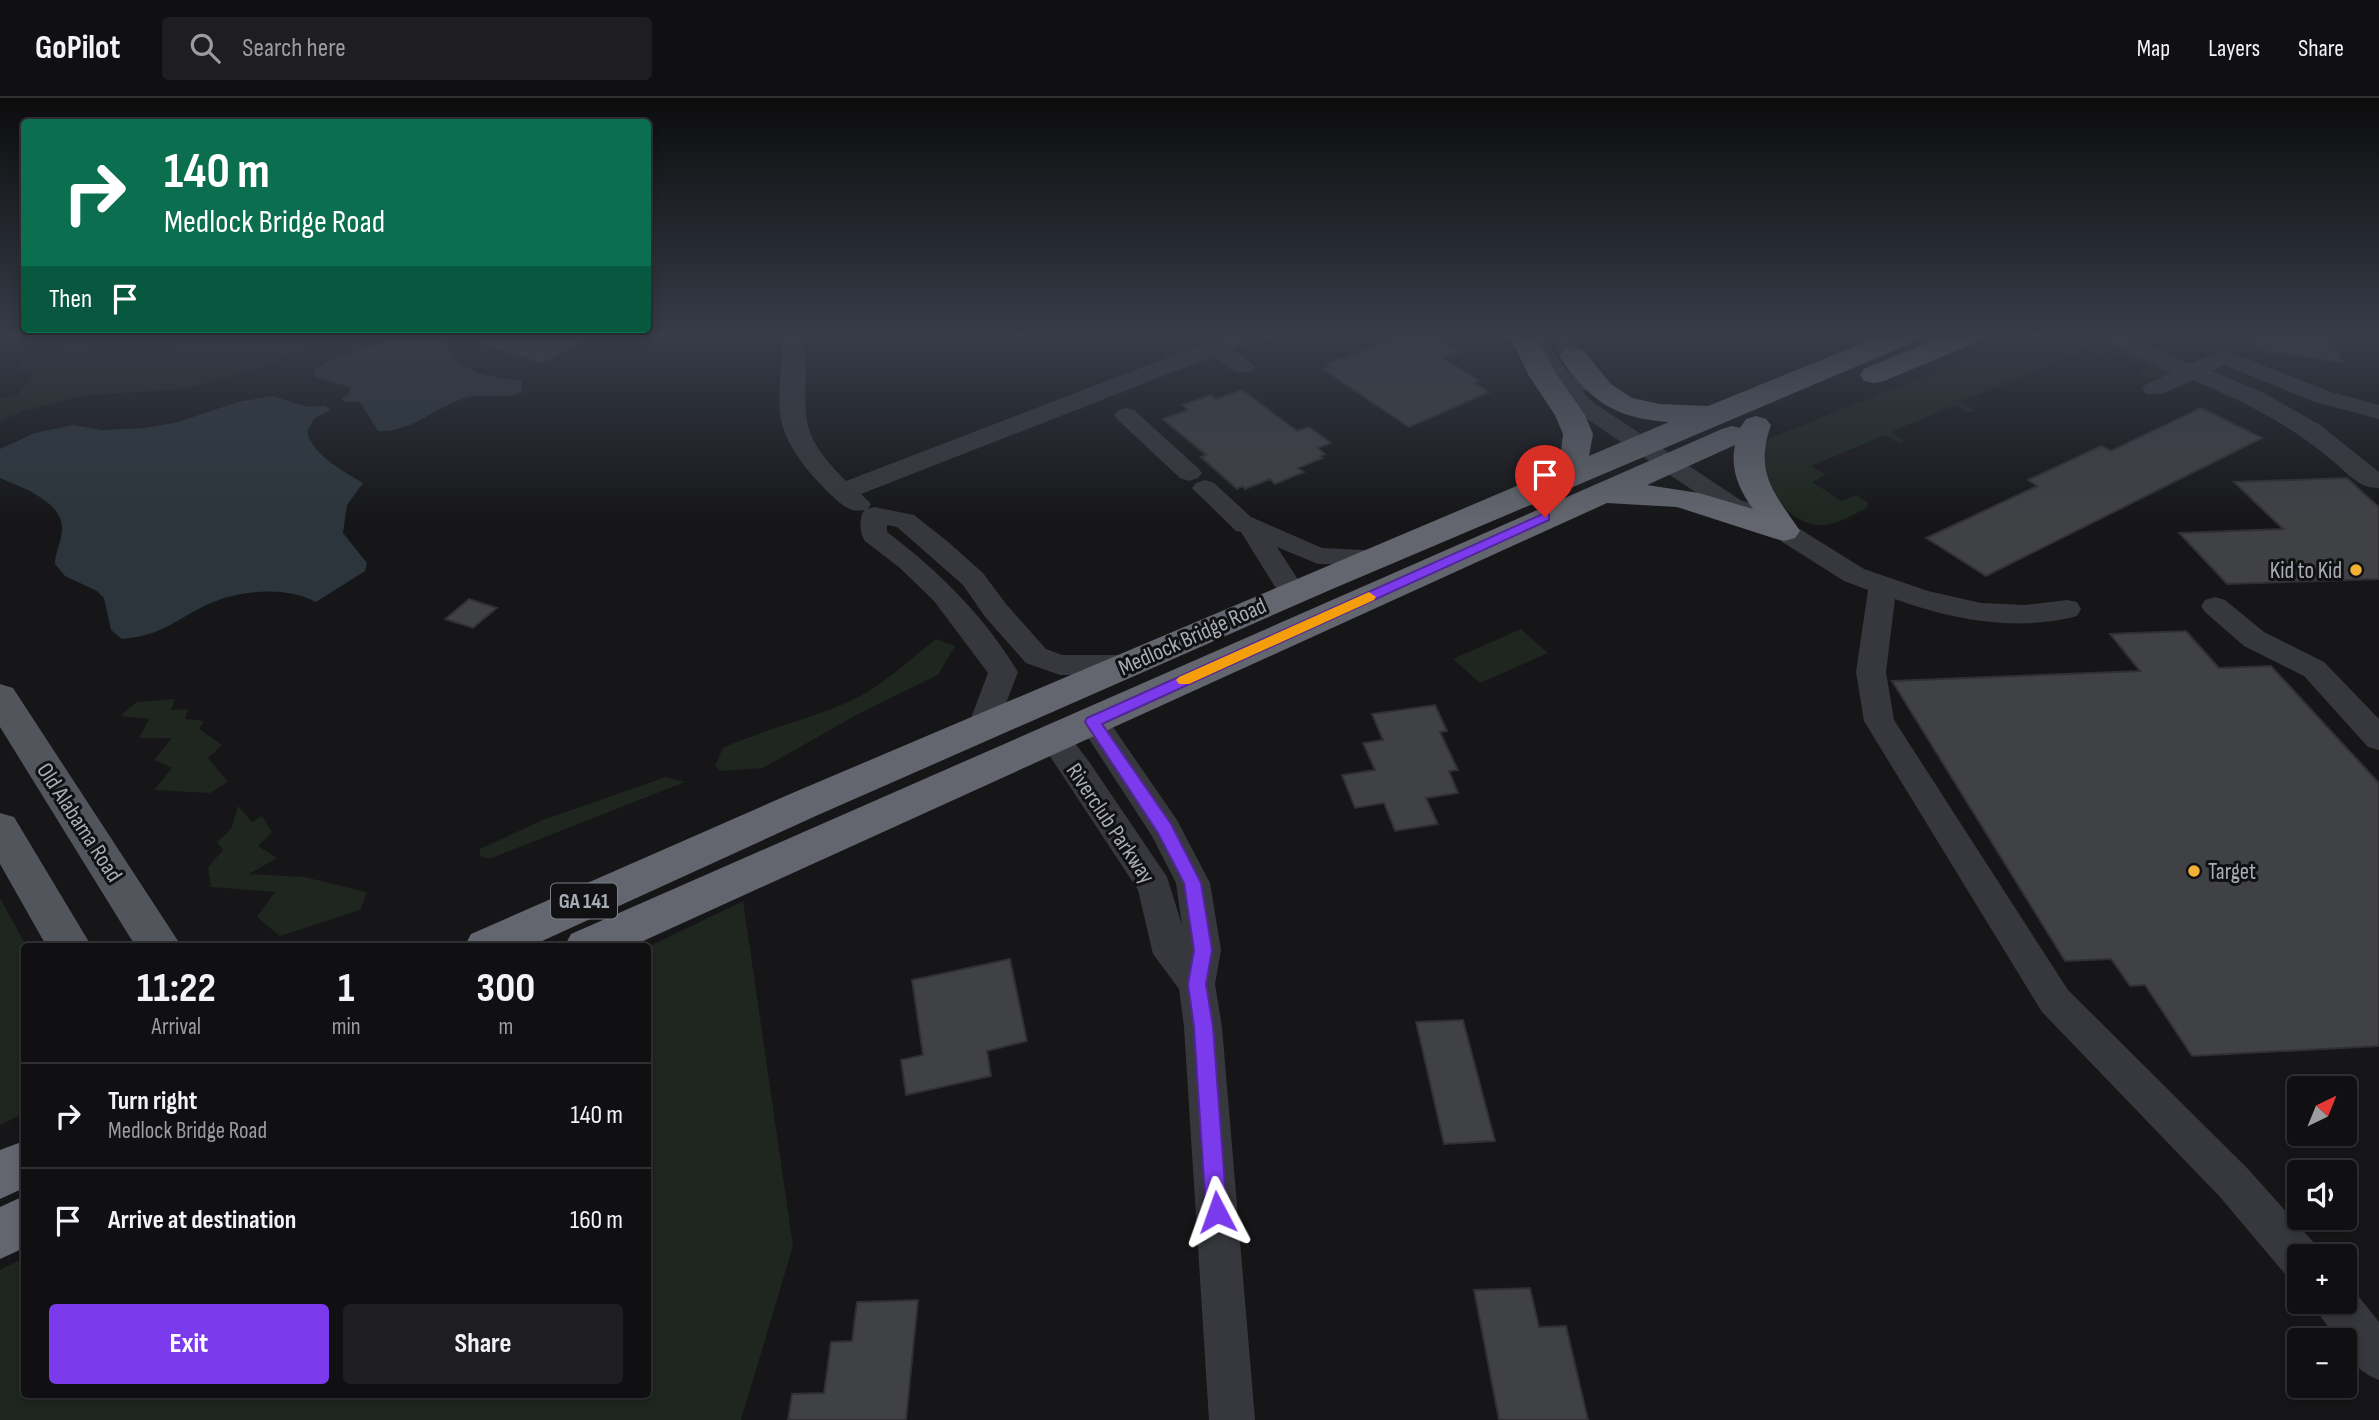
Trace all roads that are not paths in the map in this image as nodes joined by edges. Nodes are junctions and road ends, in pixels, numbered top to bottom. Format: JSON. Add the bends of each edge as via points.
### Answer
{"nodes":[{"id":1,"x":792,"y":399,"type":"edge"},
{"id":2,"x":1083,"y":399,"type":"edge"},
{"id":3,"x":1559,"y":399,"type":"edge"},
{"id":4,"x":1577,"y":399,"type":"edge"},
{"id":5,"x":1600,"y":399,"type":"edge"},
{"id":6,"x":1615,"y":399,"type":"edge"},
{"id":7,"x":1750,"y":399,"type":"edge"},
{"id":8,"x":1818,"y":399,"type":"edge"},
{"id":9,"x":2257,"y":399,"type":"edge"},
{"id":10,"x":2329,"y":399,"type":"edge"},
{"id":11,"x":1722,"y":410,"type":"junction"},
{"id":12,"x":2379,"y":412,"type":"edge"},
{"id":13,"x":1126,"y":415,"type":"dead end"},
{"id":14,"x":1756,"y":425,"type":"junction"},
{"id":15,"x":1658,"y":451,"type":"junction"},
{"id":16,"x":1566,"y":475,"type":"junction"},
{"id":17,"x":2379,"y":480,"type":"edge"},
{"id":18,"x":842,"y":492,"type":"junction"},
{"id":19,"x":1595,"y":495,"type":"junction"},
{"id":20,"x":874,"y":515,"type":"junction"},
{"id":21,"x":1245,"y":526,"type":"dead end"},
{"id":22,"x":1784,"y":531,"type":"junction"},
{"id":23,"x":1374,"y":557,"type":"junction"},
{"id":24,"x":1883,"y":585,"type":"junction"},
{"id":25,"x":1292,"y":592,"type":"junction"},
{"id":26,"x":2216,"y":606,"type":"dead end"},
{"id":27,"x":2067,"y":609,"type":"dead end"},
{"id":28,"x":996,"y":611,"type":"junction"},
{"id":29,"x":968,"y":623,"type":"junction"},
{"id":30,"x":1125,"y":665,"type":"junction"},
{"id":31,"x":0,"y":696,"type":"edge"},
{"id":32,"x":1093,"y":722,"type":"junction"},
{"id":33,"x":984,"y":726,"type":"junction"},
{"id":34,"x":1054,"y":738,"type":"junction"},
{"id":35,"x":2379,"y":739,"type":"edge"},
{"id":36,"x":0,"y":828,"type":"edge"},
{"id":37,"x":68,"y":943,"type":"edge"},
{"id":38,"x":157,"y":943,"type":"edge"},
{"id":39,"x":495,"y":943,"type":"edge"},
{"id":40,"x":595,"y":943,"type":"edge"},
{"id":41,"x":1197,"y":984,"type":"junction"},
{"id":42,"x":21,"y":1165,"type":"edge"},
{"id":43,"x":0,"y":1175,"type":"edge"},
{"id":44,"x":21,"y":1223,"type":"edge"},
{"id":45,"x":0,"y":1234,"type":"edge"},
{"id":46,"x":2287,"y":1244,"type":"edge"},
{"id":47,"x":2345,"y":1314,"type":"edge"},
{"id":48,"x":2379,"y":1358,"type":"edge"},
{"id":49,"x":1232,"y":1420,"type":"edge"}],
"edges":[{"from":1,"to":18,"type":"street","via":[[792,416],[804,446]]},
{"from":2,"to":18,"type":"street"},
{"from":3,"to":16,"type":"highway","via":[[1578,434]]},
{"from":4,"to":15,"type":"street"},
{"from":5,"to":15,"type":"street"},
{"from":6,"to":11,"type":"highway","via":[[1662,414]]},
{"from":7,"to":11,"type":"highway","name":"Medlock Bridge Road","number":"GA 141"},
{"from":8,"to":14,"type":"highway","name":"Medlock Bridge Road","number":"GA 141"},
{"from":9,"to":17,"type":"street","via":[[2311,430],[2370,480]]},
{"from":10,"to":12,"type":"street"},
{"from":11,"to":15,"type":"highway","name":"Medlock Bridge Road","number":"GA 141"},
{"from":13,"to":21,"type":"street"},
{"from":14,"to":15,"type":"highway","name":"Medlock Bridge Road","number":"GA 141"},
{"from":14,"to":22,"type":"highway","via":[[1746,467]]},
{"from":15,"to":16,"type":"highway","name":"Medlock Bridge Road","number":"GA 141"},
{"from":15,"to":19,"type":"highway","name":"Medlock Bridge Road","number":"GA 141"},
{"from":15,"to":22,"type":"street","via":[[1734,507],[1752,511]]},
{"from":16,"to":23,"type":"highway","name":"Medlock Bridge Road","number":"GA 141"},
{"from":18,"to":20,"type":"street"},
{"from":19,"to":22,"type":"highway","via":[[1640,492],[1681,497]]},
{"from":19,"to":32,"type":"highway","name":"Medlock Bridge Road","number":"GA 141"},
{"from":20,"to":28,"type":"street","via":[[905,521],[973,579]]},
{"from":20,"to":29,"type":"street","via":[[874,535],[919,570]]},
{"from":22,"to":24,"type":"street","via":[[1854,575]]},
{"from":23,"to":25,"type":"highway","name":"Medlock Bridge Road","number":"GA 141"},
{"from":23,"to":25,"type":"street","via":[[1318,556],[1249,524]]},
{"from":24,"to":27,"type":"street","via":[[1981,612],[2025,614]]},
{"from":24,"to":46,"type":"street","via":[[1871,672],[1886,732],[2056,1001],[2234,1183]]},
{"from":25,"to":30,"type":"highway","name":"Medlock Bridge Road","number":"GA 141"},
{"from":26,"to":35,"type":"street","via":[[2254,639],[2314,669]]},
{"from":28,"to":29,"type":"street"},
{"from":28,"to":30,"type":"street","via":[[1036,656],[1060,665]]},
{"from":29,"to":33,"type":"street","via":[[1003,672]]},
{"from":30,"to":33,"type":"highway","name":"Medlock Bridge Road","number":"GA 141"},
{"from":31,"to":38,"type":"main road","name":"Old Alabama Road"},
{"from":32,"to":34,"type":"highway","name":"Medlock Bridge Road","number":"GA 141"},
{"from":32,"to":41,"type":"street","name":"Riverclub Parkway","via":[[1165,829],[1193,883],[1203,950]]},
{"from":33,"to":39,"type":"highway","name":"Medlock Bridge Road","number":"GA 141","via":[[682,855]]},
{"from":34,"to":40,"type":"highway","name":"Medlock Bridge Road","number":"GA 141"},
{"from":34,"to":41,"type":"street","name":"Riverclub Parkway","via":[[1155,887],[1171,954]]},
{"from":36,"to":37,"type":"main road"},
{"from":41,"to":49,"type":"street","name":"Riverclub Parkway"},
{"from":42,"to":43,"type":"highway"},
{"from":44,"to":45,"type":"highway"},
{"from":47,"to":48,"type":"street"}]}
